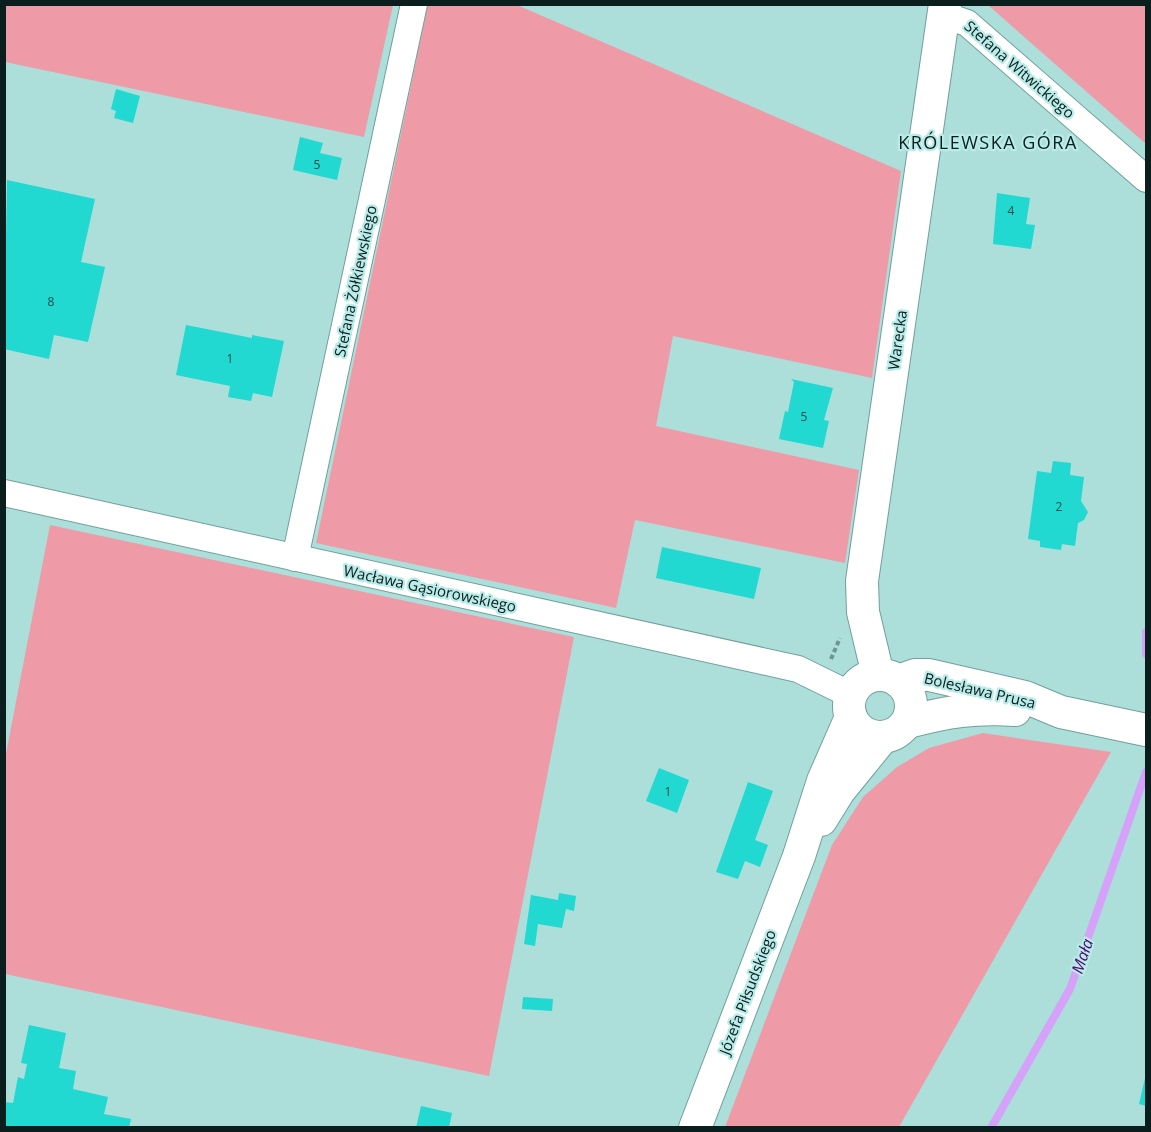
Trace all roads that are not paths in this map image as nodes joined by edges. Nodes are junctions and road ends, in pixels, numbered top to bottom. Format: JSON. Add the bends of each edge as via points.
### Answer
{"nodes":[{"id":1,"x":414,"y":4,"type":"edge"},
{"id":2,"x":944,"y":10,"type":"edge"},
{"id":3,"x":1146,"y":179,"type":"edge"},
{"id":4,"x":4,"y":493,"type":"edge"},
{"id":5,"x":295,"y":558,"type":"junction"},
{"id":6,"x":888,"y":678,"type":"junction"},
{"id":7,"x":851,"y":706,"type":"junction"},
{"id":8,"x":1061,"y":712,"type":"junction"},
{"id":9,"x":895,"y":730,"type":"junction"},
{"id":10,"x":1146,"y":730,"type":"edge"},
{"id":11,"x":799,"y":856,"type":"junction"},
{"id":12,"x":695,"y":1128,"type":"edge"}],
"edges":[{"from":1,"to":5,"type":"street","name":"Stefana Żółkiewskiego"},
{"from":2,"to":3,"type":"street","name":"Stefana Witwickiego","via":[[967,23]]},
{"from":2,"to":6,"type":"street","name":"Warecka","via":[[862,581],[863,612]]},
{"from":4,"to":5,"type":"street","name":"Wacława Gąsiorowskiego"},
{"from":5,"to":7,"type":"street","name":"Wacława Gąsiorowskiego","via":[[798,669]]},
{"from":6,"to":7,"type":"street","via":[[860,683]]},
{"from":6,"to":8,"type":"street","name":"Bolesława Prusa","via":[[929,675],[1025,698]]},
{"from":6,"to":9,"type":"street","via":[[911,699],[912,710]]},
{"from":7,"to":9,"type":"street","via":[[860,731],[871,736]]},
{"from":7,"to":11,"type":"street","name":"Józefa Piłsudskiego"},
{"from":8,"to":9,"type":"street","name":"Bolesława Prusa","via":[[979,707]]},
{"from":8,"to":10,"type":"street","name":"Bolesława Prusa"},
{"from":9,"to":11,"type":"street","name":"Józefa Piłsudskiego","via":[[839,791]]},
{"from":11,"to":12,"type":"street","name":"Józefa Piłsudskiego"}]}
